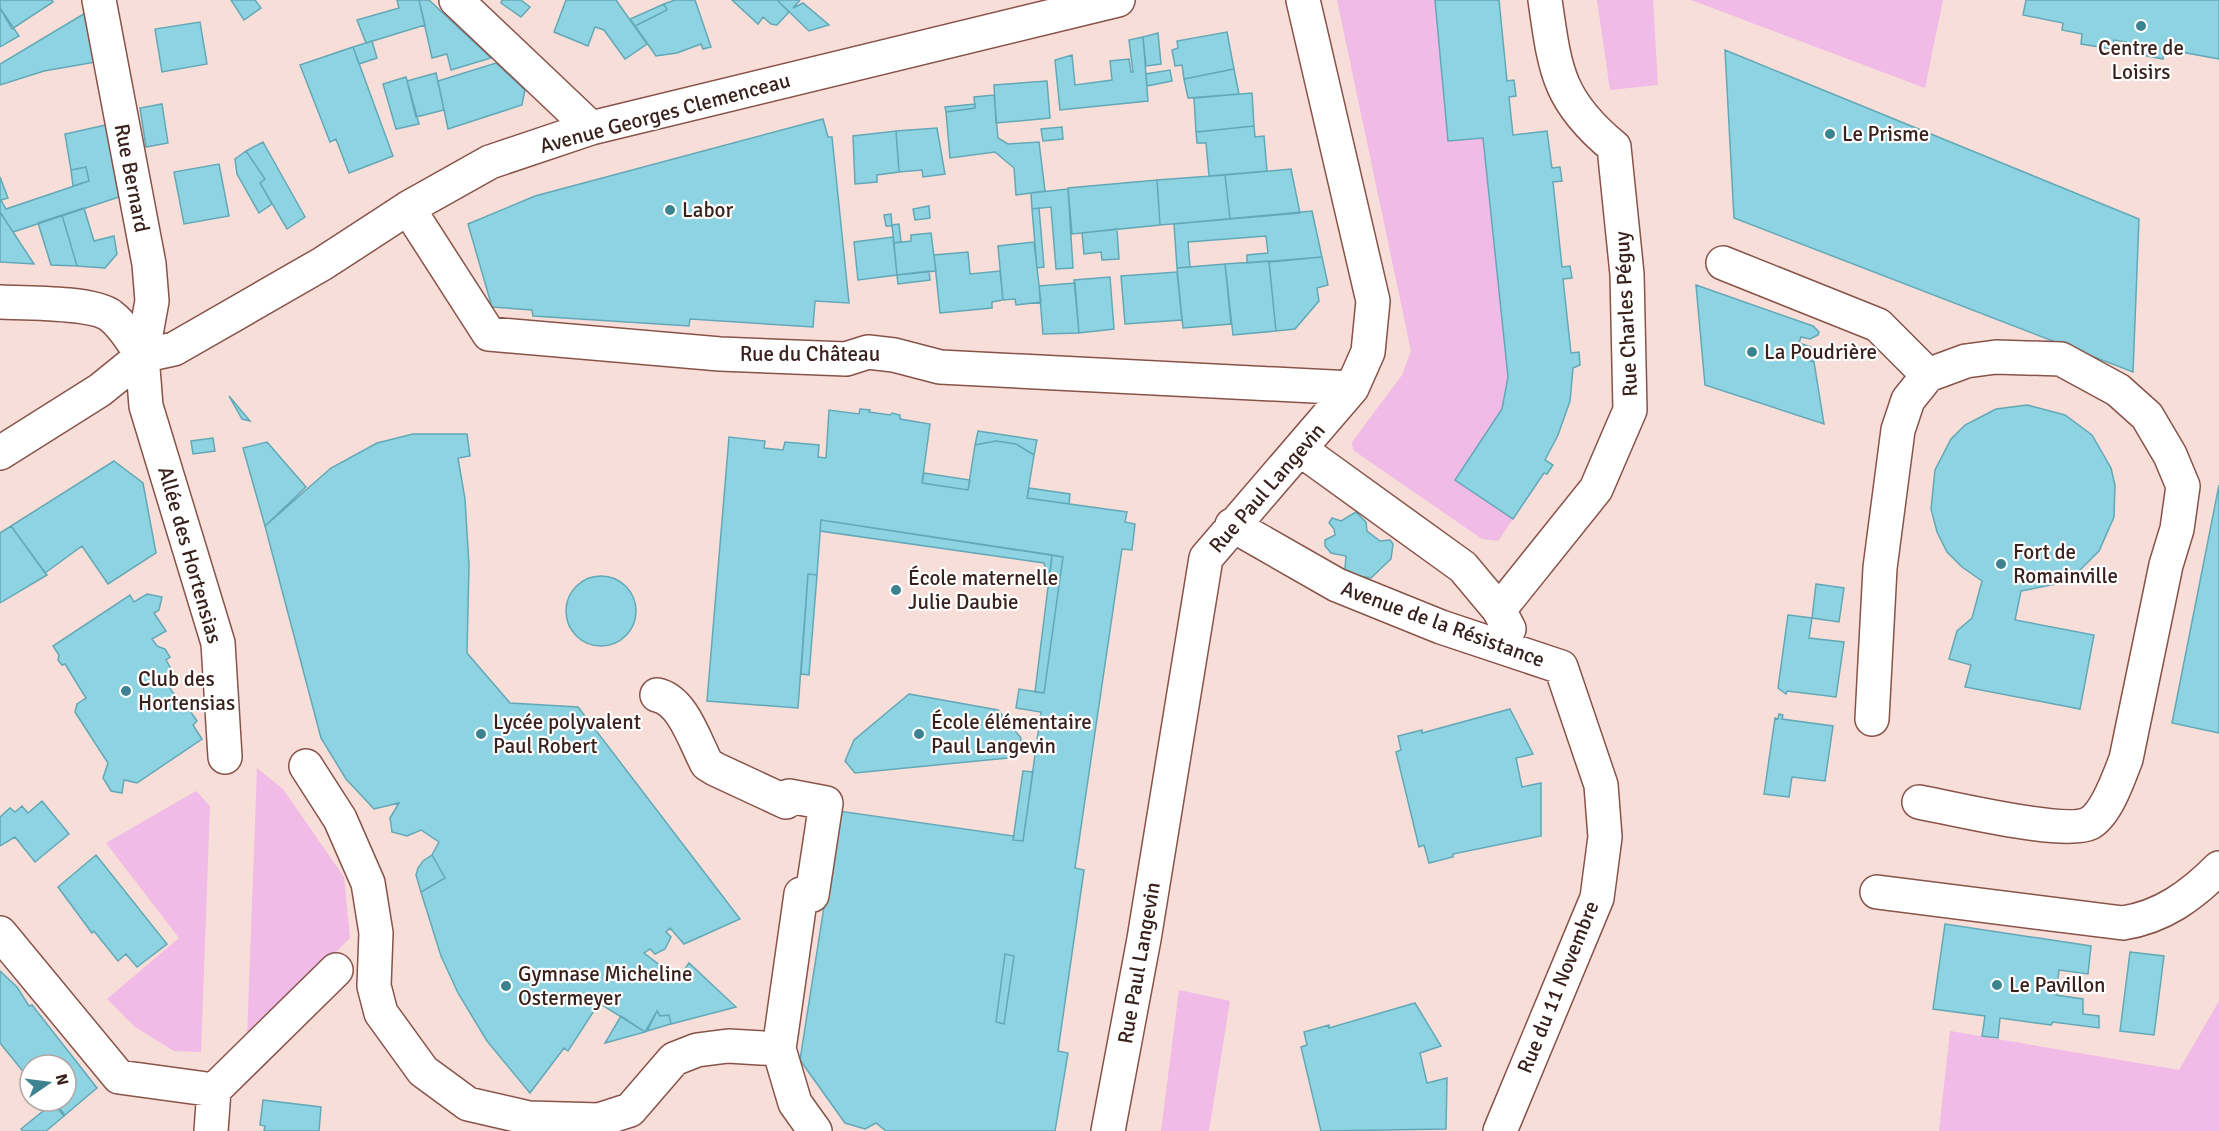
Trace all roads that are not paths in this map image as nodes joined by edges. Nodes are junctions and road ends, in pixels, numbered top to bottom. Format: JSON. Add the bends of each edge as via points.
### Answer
{"nodes":[{"id":1,"x":99,"y":0,"type":"edge"},
{"id":2,"x":456,"y":0,"type":"edge"},
{"id":3,"x":1118,"y":0,"type":"edge"},
{"id":4,"x":1302,"y":0,"type":"edge"},
{"id":5,"x":1545,"y":0,"type":"edge"},
{"id":6,"x":591,"y":128,"type":"junction"},
{"id":7,"x":408,"y":208,"type":"junction"},
{"id":8,"x":1723,"y":263,"type":"dead end"},
{"id":9,"x":0,"y":302,"type":"edge"},
{"id":10,"x":142,"y":356,"type":"junction"},
{"id":11,"x":1928,"y":375,"type":"junction"},
{"id":12,"x":1352,"y":388,"type":"junction"},
{"id":13,"x":1301,"y":450,"type":"junction"},
{"id":14,"x":0,"y":453,"type":"edge"},
{"id":15,"x":1232,"y":525,"type":"junction"},
{"id":16,"x":1499,"y":610,"type":"junction"},
{"id":17,"x":1523,"y":655,"type":"junction"},
{"id":18,"x":1561,"y":667,"type":"joint"},
{"id":19,"x":657,"y":695,"type":"dead end"},
{"id":20,"x":1872,"y":718,"type":"dead end"},
{"id":21,"x":225,"y":757,"type":"dead end"},
{"id":22,"x":306,"y":766,"type":"dead end"},
{"id":23,"x":1919,"y":802,"type":"dead end"},
{"id":24,"x":2219,"y":868,"type":"edge"},
{"id":25,"x":1877,"y":892,"type":"dead end"},
{"id":26,"x":0,"y":933,"type":"edge"},
{"id":27,"x":336,"y":970,"type":"dead end"},
{"id":28,"x":779,"y":1049,"type":"junction"},
{"id":29,"x":214,"y":1090,"type":"junction"},
{"id":30,"x":211,"y":1131,"type":"edge"},
{"id":31,"x":815,"y":1131,"type":"edge"},
{"id":32,"x":1108,"y":1131,"type":"edge"},
{"id":33,"x":1500,"y":1131,"type":"edge"}],
"edges":[{"from":1,"to":10,"type":"street","name":"Rue Bernard","via":[[148,264],[152,301]]},
{"from":2,"to":6,"type":"street"},
{"from":3,"to":6,"type":"street","name":"Avenue Georges Clemenceau"},
{"from":4,"to":12,"type":"street","name":"Rue Paul Langevin","via":[[1373,301],[1368,352]]},
{"from":5,"to":16,"type":"street","name":"Rue Charles Péguy","via":[[1554,64],[1567,99],[1591,128],[1614,147],[1627,274],[1630,410],[1596,489]]},
{"from":6,"to":7,"type":"street","name":"Avenue Georges Clemenceau","via":[[490,162]]},
{"from":7,"to":10,"type":"street","name":"Avenue Georges Clemenceau","via":[[322,264],[174,349]]},
{"from":7,"to":12,"type":"street","name":"Rue du Château","via":[[489,334],[720,354],[846,359],[868,352],[940,367]]},
{"from":8,"to":11,"type":"street","via":[[1878,325]]},
{"from":9,"to":10,"type":"street","via":[[79,306],[110,314]]},
{"from":10,"to":14,"type":"street","name":"Avenue Georges Clemenceau","via":[[100,390]]},
{"from":10,"to":21,"type":"street","name":"Allée des Hortensias","via":[[146,406],[218,643]]},
{"from":11,"to":20,"type":"street","via":[[1908,400],[1898,430],[1880,568]]},
{"from":11,"to":23,"type":"street","via":[[1966,361],[1996,357],[2061,359],[2118,390],[2148,416],[2182,486],[2177,529],[2126,759],[2105,806],[2090,823],[2061,828]]},
{"from":12,"to":13,"type":"street","name":"Rue Paul Langevin"},
{"from":13,"to":15,"type":"street","name":"Rue Paul Langevin"},
{"from":13,"to":16,"type":"street","via":[[1463,567]]},
{"from":15,"to":17,"type":"street","name":"Avenue de la Résistance","via":[[1337,585]]},
{"from":15,"to":32,"type":"street","name":"Rue Paul Langevin","via":[[1206,558],[1144,939]]},
{"from":16,"to":17,"type":"street"},
{"from":17,"to":18,"type":"street","name":"Avenue de la Résistance"},
{"from":18,"to":33,"type":"street","name":"Rue du 11 Novembre","via":[[1601,785],[1605,837],[1597,898]]},
{"from":19,"to":28,"type":"street","via":[[668,697],[676,706],[707,764],[786,802],[789,796],[826,803],[812,895],[801,894]]},
{"from":22,"to":28,"type":"street","via":[[340,819],[369,883],[376,933],[374,986],[381,1013],[423,1071],[468,1104],[529,1118],[599,1120],[630,1110],[674,1059],[697,1050],[728,1046]]},
{"from":24,"to":25,"type":"street","via":[[2168,910],[2148,919],[2122,923]]},
{"from":26,"to":29,"type":"street","via":[[119,1077]]},
{"from":27,"to":29,"type":"street"},
{"from":28,"to":31,"type":"street","via":[[795,1103]]},
{"from":29,"to":30,"type":"street"}]}
